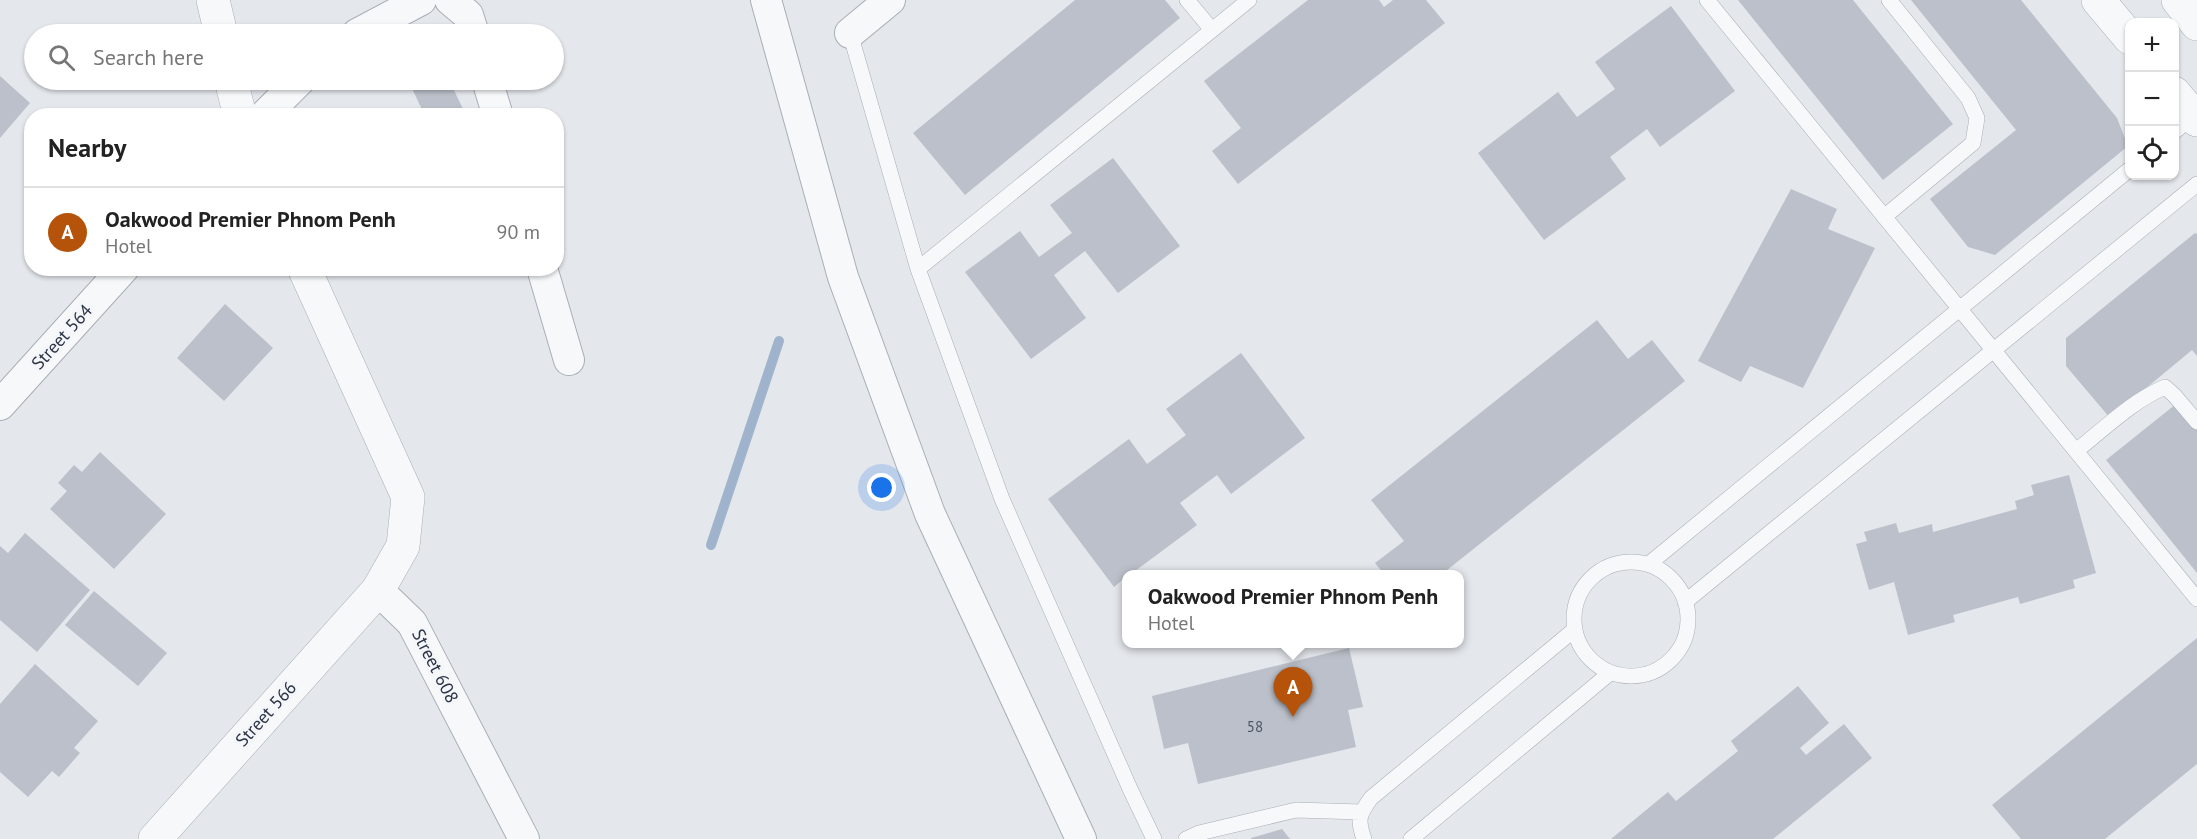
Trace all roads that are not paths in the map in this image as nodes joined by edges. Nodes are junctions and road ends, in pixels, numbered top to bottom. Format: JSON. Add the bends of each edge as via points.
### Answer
{"nodes":[{"id":1,"x":213,"y":0,"type":"edge"},
{"id":2,"x":421,"y":0,"type":"edge"},
{"id":3,"x":450,"y":0,"type":"edge"},
{"id":4,"x":766,"y":0,"type":"edge"},
{"id":5,"x":890,"y":0,"type":"edge"},
{"id":6,"x":1187,"y":0,"type":"edge"},
{"id":7,"x":1249,"y":0,"type":"edge"},
{"id":8,"x":1707,"y":0,"type":"edge"},
{"id":9,"x":1889,"y":0,"type":"edge"},
{"id":10,"x":2098,"y":0,"type":"edge"},
{"id":11,"x":2178,"y":0,"type":"edge"},
{"id":12,"x":219,"y":24,"type":"edge"},
{"id":13,"x":376,"y":24,"type":"edge"},
{"id":14,"x":471,"y":24,"type":"edge"},
{"id":15,"x":2197,"y":24,"type":"edge"},
{"id":16,"x":1212,"y":30,"type":"junction"},
{"id":17,"x":2125,"y":32,"type":"edge"},
{"id":18,"x":850,"y":33,"type":"joint"},
{"id":19,"x":234,"y":90,"type":"edge"},
{"id":20,"x":290,"y":90,"type":"edge"},
{"id":21,"x":490,"y":90,"type":"edge"},
{"id":22,"x":238,"y":108,"type":"edge"},
{"id":23,"x":272,"y":108,"type":"edge"},
{"id":24,"x":496,"y":108,"type":"edge"},
{"id":25,"x":2125,"y":173,"type":"edge"},
{"id":26,"x":2197,"y":184,"type":"edge"},
{"id":27,"x":1884,"y":217,"type":"junction"},
{"id":28,"x":918,"y":269,"type":"junction"},
{"id":29,"x":117,"y":276,"type":"edge"},
{"id":30,"x":308,"y":276,"type":"edge"},
{"id":31,"x":544,"y":276,"type":"edge"},
{"id":32,"x":1959,"y":309,"type":"junction"},
{"id":33,"x":1993,"y":351,"type":"junction"},
{"id":34,"x":569,"y":360,"type":"dead end"},
{"id":35,"x":0,"y":405,"type":"edge"},
{"id":36,"x":2197,"y":422,"type":"edge"},
{"id":37,"x":2076,"y":451,"type":"junction"},
{"id":38,"x":1650,"y":564,"type":"junction"},
{"id":39,"x":378,"y":590,"type":"junction"},
{"id":40,"x":2197,"y":599,"type":"edge"},
{"id":41,"x":1686,"y":602,"type":"junction"},
{"id":42,"x":1574,"y":630,"type":"junction"},
{"id":43,"x":1610,"y":672,"type":"junction"},
{"id":44,"x":1361,"y":812,"type":"junction"},
{"id":45,"x":155,"y":839,"type":"edge"},
{"id":46,"x":524,"y":839,"type":"edge"},
{"id":47,"x":1081,"y":839,"type":"edge"},
{"id":48,"x":1154,"y":839,"type":"edge"},
{"id":49,"x":1186,"y":839,"type":"edge"},
{"id":50,"x":1364,"y":839,"type":"edge"},
{"id":51,"x":1411,"y":839,"type":"edge"}],
"edges":[{"from":1,"to":12,"type":"street"},
{"from":2,"to":13,"type":"street"},
{"from":3,"to":14,"type":"street","via":[[468,15]]},
{"from":4,"to":47,"type":"street","via":[[843,277],[930,514]]},
{"from":5,"to":18,"type":"street"},
{"from":6,"to":16,"type":"lane"},
{"from":7,"to":16,"type":"lane"},
{"from":8,"to":27,"type":"lane"},
{"from":9,"to":27,"type":"lane","via":[[1968,98],[1977,118],[1974,143]]},
{"from":10,"to":17,"type":"street"},
{"from":11,"to":15,"type":"street"},
{"from":16,"to":28,"type":"lane"},
{"from":18,"to":28,"type":"lane"},
{"from":19,"to":22,"type":"street"},
{"from":20,"to":23,"type":"street"},
{"from":21,"to":24,"type":"street"},
{"from":25,"to":32,"type":"lane"},
{"from":26,"to":33,"type":"lane"},
{"from":27,"to":32,"type":"lane"},
{"from":28,"to":48,"type":"lane","via":[[1002,499]]},
{"from":29,"to":35,"type":"street","name":"Street 564"},
{"from":30,"to":39,"type":"street","via":[[408,497],[403,546]]},
{"from":31,"to":34,"type":"street"},
{"from":32,"to":33,"type":"lane"},
{"from":32,"to":38,"type":"lane"},
{"from":33,"to":37,"type":"lane"},
{"from":33,"to":41,"type":"lane"},
{"from":36,"to":37,"type":"lane","via":[[2165,387],[2123,413]]},
{"from":37,"to":40,"type":"lane"},
{"from":38,"to":41,"type":"lane","via":[[1676,584]]},
{"from":38,"to":42,"type":"lane","via":[[1605,568],[1589,580],[1578,596]]},
{"from":39,"to":45,"type":"street","name":"Street 566"},
{"from":39,"to":46,"type":"street","name":"Street 608","via":[[412,623]]},
{"from":41,"to":43,"type":"lane","via":[[1687,632],[1665,665],[1647,674]]},
{"from":42,"to":43,"type":"lane","via":[[1590,660]]},
{"from":42,"to":44,"type":"lane","via":[[1371,798]]},
{"from":43,"to":51,"type":"lane"},
{"from":44,"to":49,"type":"lane","via":[[1296,810]]},
{"from":44,"to":50,"type":"lane","via":[[1359,825]]}]}
